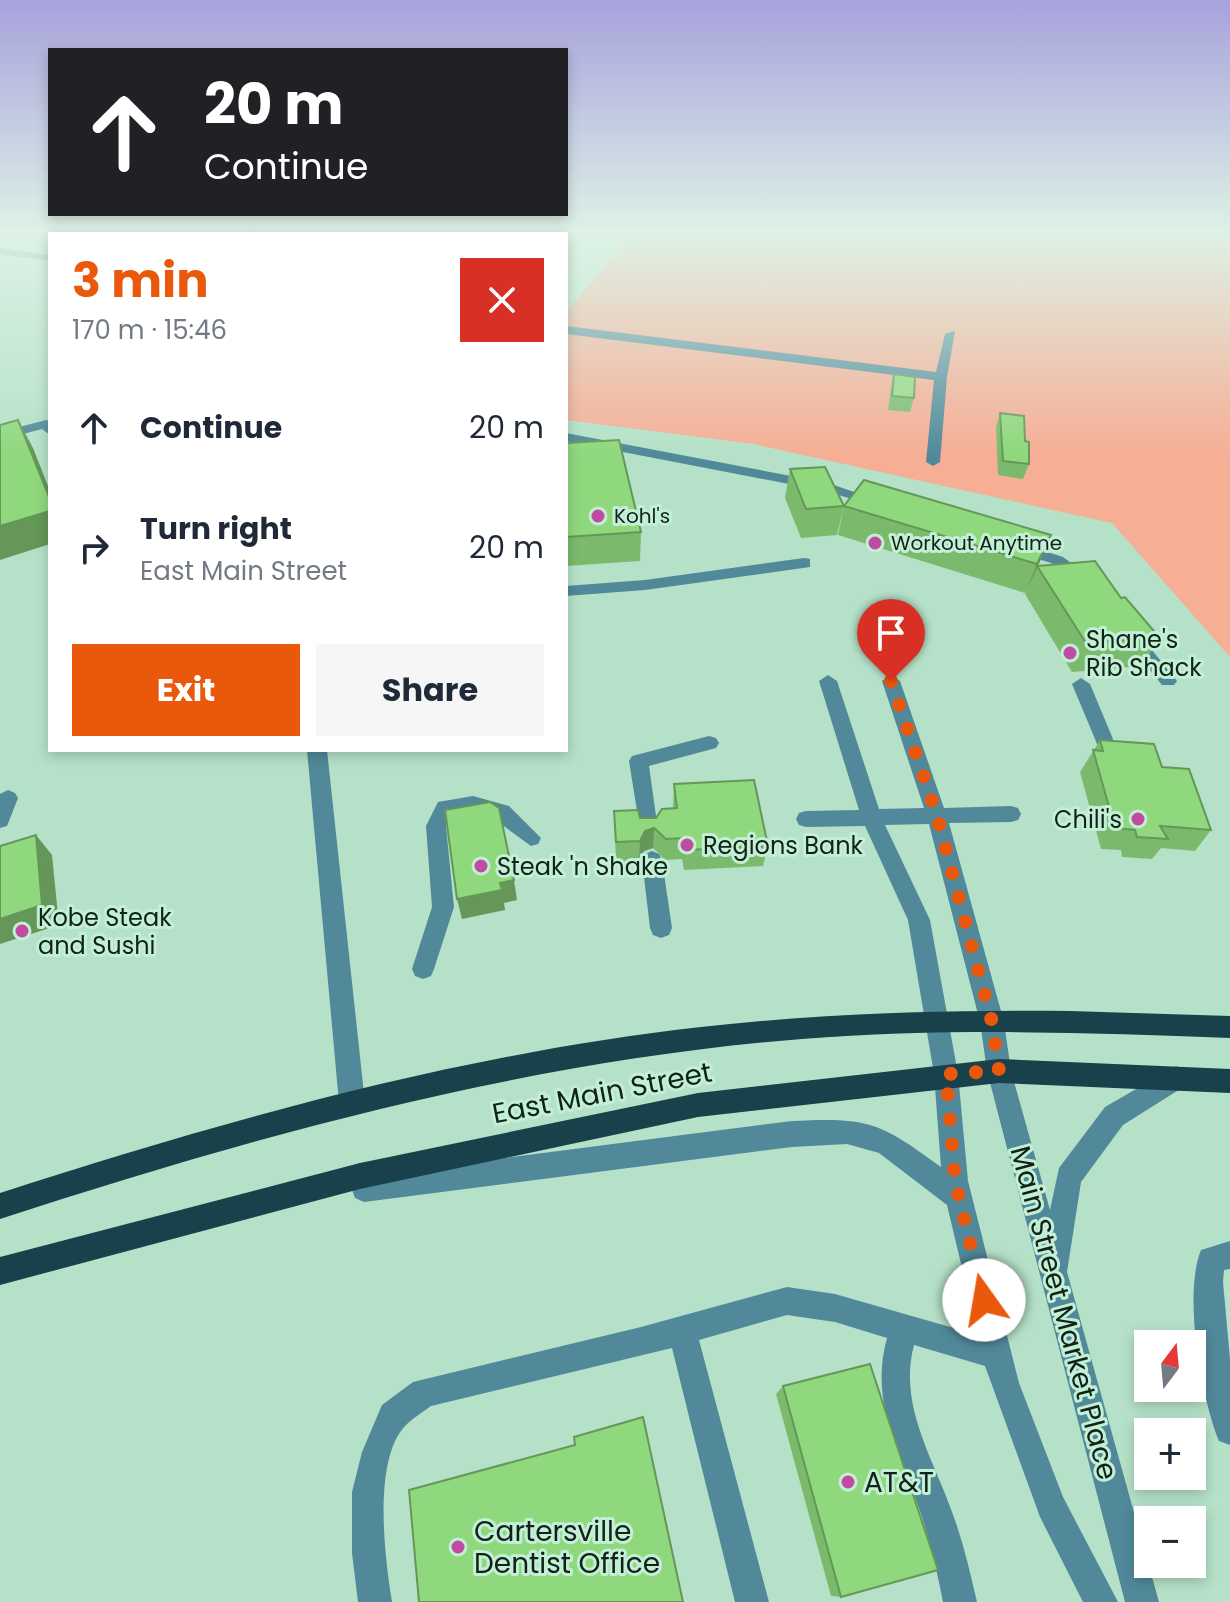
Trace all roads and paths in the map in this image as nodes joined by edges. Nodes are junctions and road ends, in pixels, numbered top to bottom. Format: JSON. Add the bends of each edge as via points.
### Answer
{"nodes":[{"id":1,"x":568,"y":330,"type":"edge"},
{"id":2,"x":951,"y":334,"type":"dead end"},
{"id":3,"x":941,"y":377,"type":"junction"},
{"id":4,"x":48,"y":428,"type":"edge"},
{"id":5,"x":0,"y":436,"type":"edge"},
{"id":6,"x":568,"y":437,"type":"edge"},
{"id":7,"x":933,"y":462,"type":"dead end"},
{"id":8,"x":900,"y":510,"type":"edge"},
{"id":9,"x":1000,"y":542,"type":"edge"},
{"id":10,"x":804,"y":563,"type":"dead end"},
{"id":11,"x":1094,"y":590,"type":"edge"},
{"id":12,"x":568,"y":591,"type":"edge"},
{"id":13,"x":1122,"y":624,"type":"edge"},
{"id":14,"x":828,"y":681,"type":"dead end"},
{"id":15,"x":891,"y":681,"type":"dead end"},
{"id":16,"x":1168,"y":681,"type":"dead end"},
{"id":17,"x":1081,"y":684,"type":"dead end"},
{"id":18,"x":1104,"y":739,"type":"edge"},
{"id":19,"x":709,"y":743,"type":"dead end"},
{"id":20,"x":317,"y":752,"type":"edge"},
{"id":21,"x":8,"y":798,"type":"dead end"},
{"id":22,"x":1011,"y":814,"type":"dead end"},
{"id":23,"x":937,"y":816,"type":"junction"},
{"id":24,"x":871,"y":817,"type":"junction"},
{"id":25,"x":806,"y":819,"type":"dead end"},
{"id":26,"x":0,"y":820,"type":"edge"},
{"id":27,"x":648,"y":830,"type":"edge"},
{"id":28,"x":531,"y":838,"type":"dead end"},
{"id":29,"x":652,"y":860,"type":"dead end"},
{"id":30,"x":661,"y":928,"type":"dead end"},
{"id":31,"x":423,"y":969,"type":"dead end"},
{"id":32,"x":938,"y":1022,"type":"junction"},
{"id":33,"x":992,"y":1022,"type":"junction"},
{"id":34,"x":1230,"y":1027,"type":"edge"},
{"id":35,"x":999,"y":1071,"type":"junction"},
{"id":36,"x":946,"y":1074,"type":"junction"},
{"id":37,"x":1176,"y":1078,"type":"junction"},
{"id":38,"x":1230,"y":1081,"type":"edge"},
{"id":39,"x":352,"y":1103,"type":"junction"},
{"id":40,"x":360,"y":1176,"type":"junction"},
{"id":41,"x":959,"y":1197,"type":"junction"},
{"id":42,"x":0,"y":1206,"type":"edge"},
{"id":43,"x":1230,"y":1255,"type":"edge"},
{"id":44,"x":0,"y":1271,"type":"edge"},
{"id":45,"x":1055,"y":1277,"type":"junction"},
{"id":46,"x":904,"y":1329,"type":"junction"},
{"id":47,"x":682,"y":1332,"type":"junction"},
{"id":48,"x":997,"y":1355,"type":"junction"},
{"id":49,"x":1230,"y":1430,"type":"edge"},
{"id":50,"x":375,"y":1602,"type":"edge"},
{"id":51,"x":752,"y":1602,"type":"edge"},
{"id":52,"x":960,"y":1602,"type":"edge"},
{"id":53,"x":1101,"y":1602,"type":"edge"},
{"id":54,"x":1142,"y":1602,"type":"edge"}],
"edges":[{"from":1,"to":3,"type":"street"},
{"from":2,"to":3,"type":"street"},
{"from":3,"to":7,"type":"street"},
{"from":4,"to":5,"type":"street"},
{"from":6,"to":8,"type":"street","via":[[828,487]]},
{"from":9,"to":11,"type":"street","via":[[1057,560]]},
{"from":10,"to":12,"type":"street"},
{"from":13,"to":16,"type":"street"},
{"from":14,"to":24,"type":"street"},
{"from":15,"to":23,"type":"street","name":"Main Street Market Place"},
{"from":17,"to":18,"type":"street"},
{"from":19,"to":27,"type":"street","via":[[639,761]]},
{"from":20,"to":39,"type":"street"},
{"from":21,"to":26,"type":"street"},
{"from":22,"to":23,"type":"street"},
{"from":23,"to":24,"type":"street"},
{"from":23,"to":33,"type":"street","name":"Main Street Market Place"},
{"from":24,"to":25,"type":"street"},
{"from":24,"to":32,"type":"street","via":[[919,920]]},
{"from":28,"to":31,"type":"street","via":[[500,808],[473,801],[445,808],[436,826],[443,907]]},
{"from":29,"to":30,"type":"street"},
{"from":32,"to":33,"type":"main road","name":"East Main Street"},
{"from":32,"to":36,"type":"street"},
{"from":32,"to":39,"type":"main road","name":"East Main Street","via":[[684,1042],[464,1077]]},
{"from":33,"to":34,"type":"main road","name":"East Main Street"},
{"from":33,"to":35,"type":"street","name":"Main Street Market Place"},
{"from":35,"to":36,"type":"main road","name":"East Main Street"},
{"from":35,"to":37,"type":"main road","name":"East Main Street"},
{"from":35,"to":45,"type":"street","name":"Main Street Market Place"},
{"from":36,"to":40,"type":"main road","name":"East Main Street","via":[[698,1105]]},
{"from":36,"to":41,"type":"street"},
{"from":37,"to":38,"type":"main road","name":"East Main Street"},
{"from":37,"to":45,"type":"street","via":[[1114,1116],[1068,1177]]},
{"from":39,"to":42,"type":"main road","name":"East Main Street","via":[[221,1137]]},
{"from":40,"to":41,"type":"street","via":[[364,1189],[847,1131],[886,1142]]},
{"from":40,"to":44,"type":"main road","name":"East Main Street"},
{"from":41,"to":48,"type":"street"},
{"from":43,"to":49,"type":"street","via":[[1211,1260],[1206,1298],[1209,1338]]},
{"from":45,"to":54,"type":"street","name":"Main Street Market Place"},
{"from":46,"to":47,"type":"street","via":[[835,1308],[787,1301]]},
{"from":46,"to":48,"type":"street"},
{"from":46,"to":52,"type":"street","via":[[893,1372],[902,1430],[934,1505]]},
{"from":47,"to":50,"type":"street","via":[[424,1393],[393,1416],[368,1492]]},
{"from":47,"to":51,"type":"street"},
{"from":48,"to":53,"type":"street","via":[[1051,1506]]}]}
